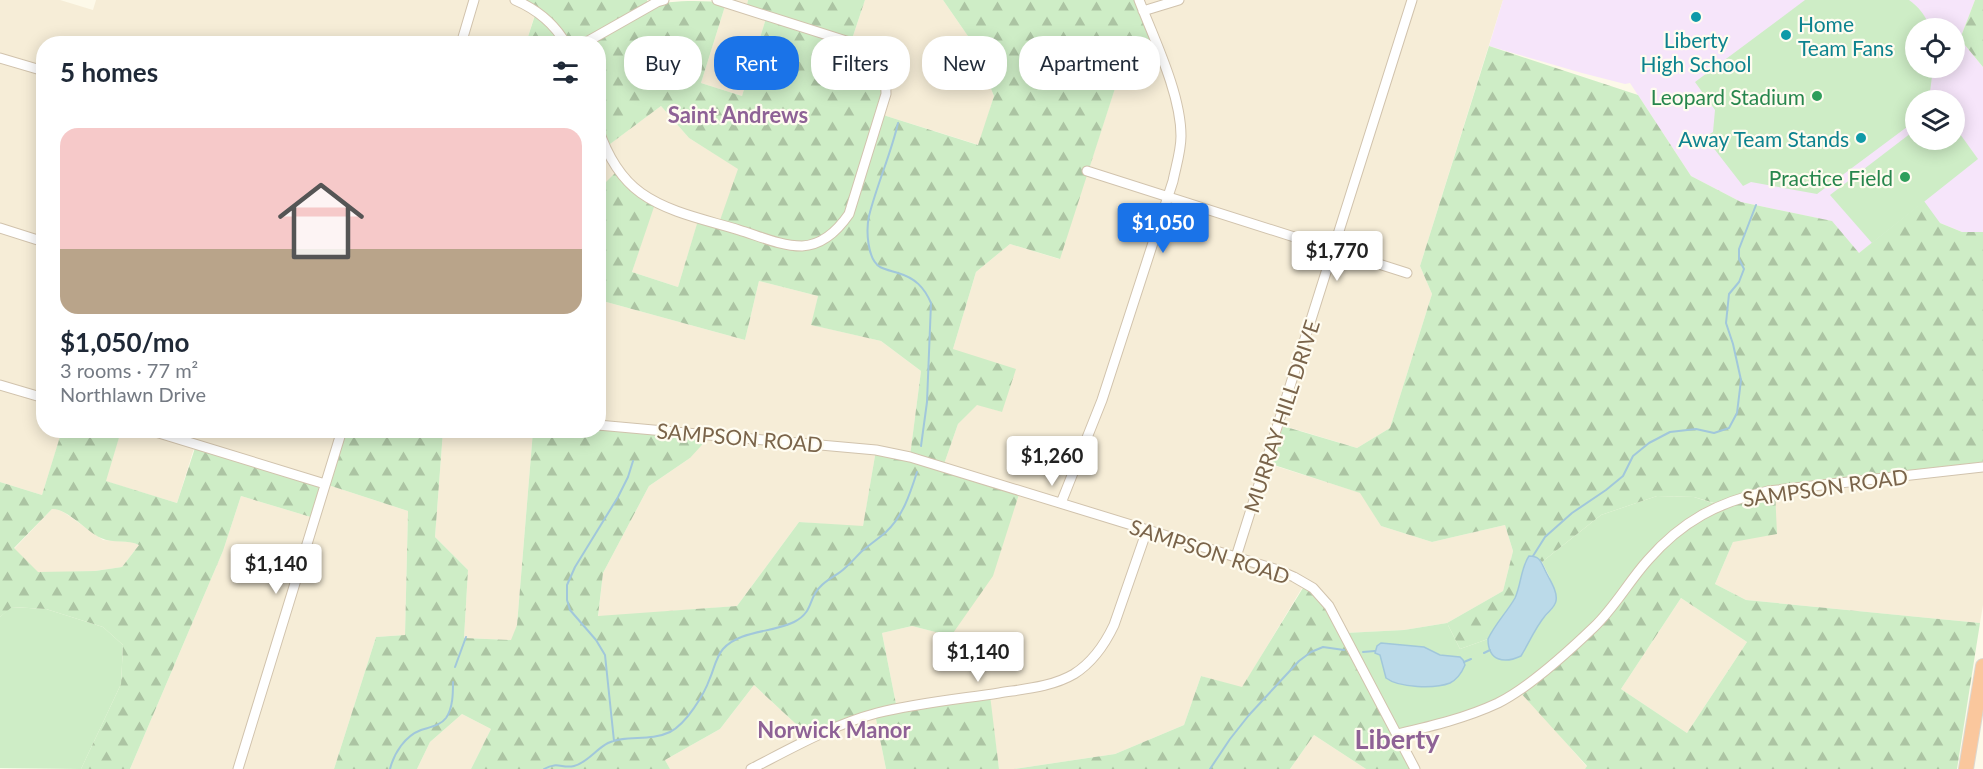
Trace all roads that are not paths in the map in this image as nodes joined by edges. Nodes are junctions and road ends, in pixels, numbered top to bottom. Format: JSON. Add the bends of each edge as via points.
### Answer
{"nodes":[{"id":1,"x":474,"y":0,"type":"edge"},
{"id":2,"x":515,"y":0,"type":"edge"},
{"id":3,"x":664,"y":0,"type":"edge"},
{"id":4,"x":717,"y":0,"type":"edge"},
{"id":5,"x":1139,"y":0,"type":"edge"},
{"id":6,"x":1179,"y":0,"type":"edge"},
{"id":7,"x":1412,"y":0,"type":"edge"},
{"id":8,"x":1143,"y":11,"type":"junction"},
{"id":9,"x":463,"y":36,"type":"edge"},
{"id":10,"x":561,"y":36,"type":"edge"},
{"id":11,"x":597,"y":36,"type":"edge"},
{"id":12,"x":0,"y":58,"type":"edge"},
{"id":13,"x":36,"y":69,"type":"edge"},
{"id":14,"x":606,"y":146,"type":"edge"},
{"id":15,"x":1088,"y":171,"type":"dead end"},
{"id":16,"x":1168,"y":197,"type":"junction"},
{"id":17,"x":0,"y":228,"type":"edge"},
{"id":18,"x":36,"y":239,"type":"edge"},
{"id":19,"x":1333,"y":249,"type":"junction"},
{"id":20,"x":1407,"y":273,"type":"dead end"},
{"id":21,"x":0,"y":385,"type":"edge"},
{"id":22,"x":36,"y":396,"type":"edge"},
{"id":23,"x":606,"y":426,"type":"edge"},
{"id":24,"x":175,"y":438,"type":"edge"},
{"id":25,"x":339,"y":438,"type":"edge"},
{"id":26,"x":1983,"y":467,"type":"edge"},
{"id":27,"x":325,"y":484,"type":"junction"},
{"id":28,"x":1060,"y":503,"type":"junction"},
{"id":29,"x":1147,"y":530,"type":"junction"},
{"id":30,"x":1236,"y":557,"type":"junction"},
{"id":31,"x":1983,"y":666,"type":"edge"},
{"id":32,"x":1398,"y":734,"type":"junction"},
{"id":33,"x":238,"y":769,"type":"edge"},
{"id":34,"x":751,"y":769,"type":"edge"},
{"id":35,"x":1415,"y":769,"type":"edge"},
{"id":36,"x":1966,"y":769,"type":"edge"}],
"edges":[{"from":1,"to":9,"type":"street"},
{"from":2,"to":10,"type":"street","via":[[547,20]]},
{"from":3,"to":11,"type":"street"},
{"from":4,"to":14,"type":"street","via":[[862,46],[886,73],[886,94],[849,214],[839,228],[824,240],[802,246],[777,242],[666,207],[624,177]]},
{"from":5,"to":8,"type":"street"},
{"from":6,"to":8,"type":"street"},
{"from":7,"to":19,"type":"street","name":"MURRAY HILL DRIVE"},
{"from":8,"to":16,"type":"street","via":[[1180,121],[1179,153]]},
{"from":12,"to":13,"type":"street"},
{"from":15,"to":16,"type":"street"},
{"from":16,"to":19,"type":"street"},
{"from":16,"to":28,"type":"street","via":[[1102,400]]},
{"from":17,"to":18,"type":"street"},
{"from":19,"to":20,"type":"street"},
{"from":19,"to":30,"type":"street","name":"MURRAY HILL DRIVE"},
{"from":21,"to":22,"type":"street"},
{"from":23,"to":28,"type":"street","name":"SAMPSON ROAD","via":[[876,450]]},
{"from":24,"to":27,"type":"street"},
{"from":25,"to":27,"type":"street"},
{"from":26,"to":32,"type":"street","name":"SAMPSON ROAD","via":[[1768,491],[1719,505],[1667,540],[1595,625],[1520,689],[1474,714]]},
{"from":27,"to":33,"type":"street"},
{"from":28,"to":29,"type":"street","name":"SAMPSON ROAD"},
{"from":29,"to":30,"type":"street","name":"SAMPSON ROAD"},
{"from":29,"to":34,"type":"street","via":[[1107,639],[1074,674],[1049,684],[853,720]]},
{"from":30,"to":32,"type":"street","name":"SAMPSON ROAD","via":[[1294,577],[1321,596]]},
{"from":31,"to":36,"type":"highway"},
{"from":32,"to":35,"type":"street"}]}
